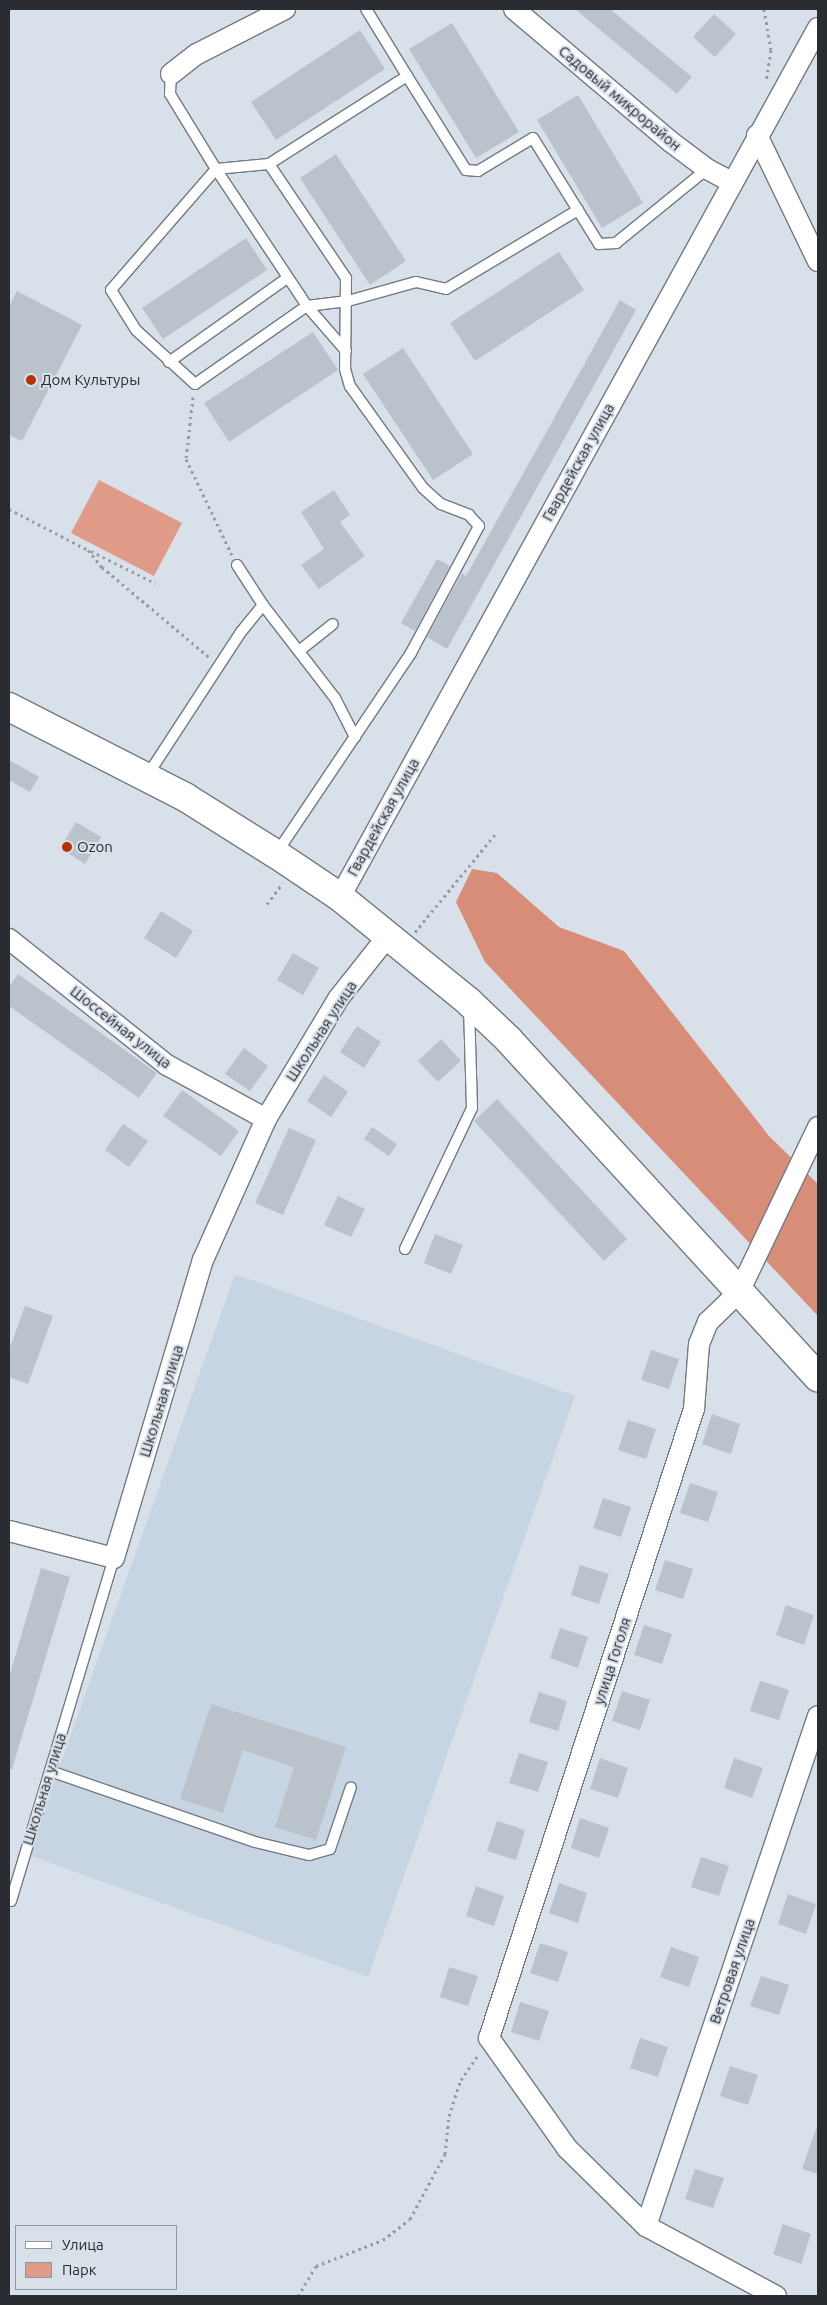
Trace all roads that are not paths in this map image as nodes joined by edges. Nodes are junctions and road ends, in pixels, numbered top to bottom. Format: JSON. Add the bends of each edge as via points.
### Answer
{"nodes":[{"id":1,"x":285,"y":9,"type":"edge"},
{"id":2,"x":366,"y":9,"type":"edge"},
{"id":3,"x":514,"y":9,"type":"edge"},
{"id":4,"x":818,"y":28,"type":"edge"},
{"id":5,"x":171,"y":74,"type":"joint"},
{"id":6,"x":407,"y":76,"type":"junction"},
{"id":7,"x":757,"y":136,"type":"junction"},
{"id":8,"x":269,"y":164,"type":"junction"},
{"id":9,"x":216,"y":168,"type":"junction"},
{"id":10,"x":707,"y":169,"type":"junction"},
{"id":11,"x":731,"y":182,"type":"junction"},
{"id":12,"x":578,"y":210,"type":"junction"},
{"id":13,"x":818,"y":261,"type":"edge"},
{"id":14,"x":287,"y":278,"type":"junction"},
{"id":15,"x":348,"y":301,"type":"junction"},
{"id":16,"x":307,"y":306,"type":"junction"},
{"id":17,"x":346,"y":351,"type":"junction"},
{"id":18,"x":169,"y":362,"type":"junction"},
{"id":19,"x":237,"y":565,"type":"road end"},
{"id":20,"x":263,"y":605,"type":"junction"},
{"id":21,"x":333,"y":624,"type":"dead end"},
{"id":22,"x":299,"y":651,"type":"junction"},
{"id":23,"x":9,"y":707,"type":"edge"},
{"id":24,"x":355,"y":737,"type":"junction"},
{"id":25,"x":146,"y":777,"type":"junction"},
{"id":26,"x":276,"y":854,"type":"junction"},
{"id":27,"x":340,"y":897,"type":"junction"},
{"id":28,"x":9,"y":939,"type":"edge"},
{"id":29,"x":396,"y":942,"type":"junction"},
{"id":30,"x":469,"y":1002,"type":"junction"},
{"id":31,"x":266,"y":1119,"type":"junction"},
{"id":32,"x":818,"y":1127,"type":"edge"},
{"id":33,"x":405,"y":1249,"type":"dead end"},
{"id":34,"x":739,"y":1292,"type":"junction"},
{"id":35,"x":818,"y":1377,"type":"edge"},
{"id":36,"x":9,"y":1532,"type":"edge"},
{"id":37,"x":114,"y":1558,"type":"junction"},
{"id":38,"x":818,"y":1716,"type":"edge"},
{"id":39,"x":50,"y":1771,"type":"junction"},
{"id":40,"x":351,"y":1787,"type":"dead end"},
{"id":41,"x":11,"y":1901,"type":"dead end"},
{"id":42,"x":646,"y":2226,"type":"junction"},
{"id":43,"x":776,"y":2296,"type":"edge"}],
"edges":[{"from":1,"to":5,"type":"street","via":[[196,54]]},
{"from":2,"to":6,"type":"lane"},
{"from":3,"to":10,"type":"street","name":"Садовый микрорайон"},
{"from":4,"to":7,"type":"street","name":"Гвардейская улица"},
{"from":5,"to":9,"type":"lane","via":[[170,94]]},
{"from":6,"to":8,"type":"lane"},
{"from":6,"to":12,"type":"lane","via":[[466,170],[478,171],[533,138]]},
{"from":7,"to":11,"type":"street","name":"Гвардейская улица"},
{"from":7,"to":13,"type":"street"},
{"from":8,"to":9,"type":"lane"},
{"from":8,"to":15,"type":"lane","via":[[346,278]]},
{"from":9,"to":14,"type":"lane"},
{"from":9,"to":18,"type":"lane","via":[[111,290],[136,330]]},
{"from":10,"to":11,"type":"street","name":"Садовый микрорайон"},
{"from":10,"to":12,"type":"lane","via":[[616,243],[599,244]]},
{"from":11,"to":27,"type":"street","name":"Гвардейская улица"},
{"from":12,"to":15,"type":"lane","via":[[446,289],[416,282]]},
{"from":14,"to":16,"type":"lane"},
{"from":14,"to":18,"type":"lane"},
{"from":15,"to":16,"type":"lane"},
{"from":15,"to":17,"type":"lane"},
{"from":16,"to":17,"type":"lane"},
{"from":16,"to":18,"type":"lane","via":[[195,384]]},
{"from":17,"to":24,"type":"lane","via":[[345,369],[350,386],[423,488],[441,504],[470,515],[479,526],[411,653]]},
{"from":19,"to":20,"type":"lane"},
{"from":20,"to":22,"type":"lane"},
{"from":20,"to":25,"type":"lane","via":[[219,665]]},
{"from":21,"to":22,"type":"lane"},
{"from":22,"to":24,"type":"lane","via":[[336,698]]},
{"from":23,"to":25,"type":"main road"},
{"from":24,"to":26,"type":"lane"},
{"from":25,"to":26,"type":"main road","via":[[185,796]]},
{"from":26,"to":27,"type":"main road"},
{"from":27,"to":29,"type":"main road"},
{"from":28,"to":31,"type":"street","name":"Шоссейная улица","via":[[167,1066]]},
{"from":29,"to":30,"type":"main road"},
{"from":29,"to":31,"type":"street","name":"Школьная улица","via":[[338,999]]},
{"from":30,"to":33,"type":"lane","via":[[472,1108]]},
{"from":30,"to":34,"type":"main road","via":[[508,1039]]},
{"from":31,"to":37,"type":"street","name":"Школьная улица","via":[[203,1260]]},
{"from":32,"to":34,"type":"street"},
{"from":34,"to":35,"type":"main road"},
{"from":34,"to":42,"type":"street","name":"улица Гоголя","via":[[708,1322],[699,1344],[694,1409],[489,2038],[566,2148]]},
{"from":36,"to":37,"type":"street"},
{"from":37,"to":39,"type":"lane","name":"Школьная улица"},
{"from":38,"to":42,"type":"street","name":"Ветровая улица"},
{"from":39,"to":40,"type":"lane","via":[[255,1842],[309,1855],[330,1849]]},
{"from":39,"to":41,"type":"lane","name":"Школьная улица"},
{"from":42,"to":43,"type":"street"}]}
